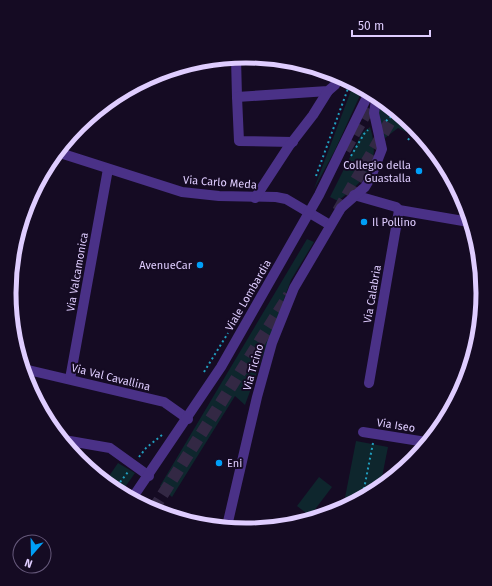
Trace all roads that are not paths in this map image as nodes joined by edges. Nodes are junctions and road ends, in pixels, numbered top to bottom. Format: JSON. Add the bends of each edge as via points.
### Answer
{"nodes":[{"id":1,"x":236,"y":63,"type":"edge"},
{"id":2,"x":336,"y":82,"type":"edge"},
{"id":3,"x":328,"y":91,"type":"junction"},
{"id":4,"x":237,"y":97,"type":"junction"},
{"id":5,"x":367,"y":98,"type":"edge"},
{"id":6,"x":376,"y":103,"type":"edge"},
{"id":7,"x":293,"y":142,"type":"junction"},
{"id":8,"x":64,"y":153,"type":"edge"},
{"id":9,"x":108,"y":169,"type":"junction"},
{"id":10,"x":354,"y":195,"type":"junction"},
{"id":11,"x":255,"y":198,"type":"junction"},
{"id":12,"x":399,"y":210,"type":"junction"},
{"id":13,"x":309,"y":212,"type":"junction"},
{"id":14,"x":465,"y":221,"type":"edge"},
{"id":15,"x":330,"y":225,"type":"junction"},
{"id":16,"x":29,"y":370,"type":"edge"},
{"id":17,"x":70,"y":379,"type":"junction"},
{"id":18,"x":369,"y":383,"type":"dead end"},
{"id":19,"x":188,"y":419,"type":"junction"},
{"id":20,"x":363,"y":432,"type":"dead end"},
{"id":21,"x":70,"y":441,"type":"edge"},
{"id":22,"x":422,"y":441,"type":"edge"},
{"id":23,"x":149,"y":476,"type":"junction"},
{"id":24,"x":136,"y":495,"type":"edge"},
{"id":25,"x":228,"y":523,"type":"edge"}],
"edges":[{"from":1,"to":4,"type":"street"},
{"from":2,"to":3,"type":"street"},
{"from":3,"to":4,"type":"street"},
{"from":3,"to":7,"type":"street","via":[[314,115]]},
{"from":4,"to":7,"type":"street","via":[[239,141]]},
{"from":5,"to":13,"type":"street","name":"Viale Lombardia","via":[[335,165]]},
{"from":6,"to":10,"type":"street","name":"Via Ticino","via":[[374,113],[382,149],[371,177]]},
{"from":7,"to":11,"type":"street"},
{"from":8,"to":9,"type":"street","name":"Via Carlo Meda"},
{"from":9,"to":11,"type":"street","name":"Via Carlo Meda","via":[[182,192]]},
{"from":9,"to":17,"type":"street","name":"Via Valcamonica"},
{"from":10,"to":12,"type":"street"},
{"from":10,"to":15,"type":"street","name":"Via Ticino","via":[[341,208]]},
{"from":11,"to":13,"type":"street","name":"Via Carlo Meda","via":[[286,199]]},
{"from":12,"to":14,"type":"street"},
{"from":12,"to":18,"type":"street","name":"Via Calabria"},
{"from":13,"to":15,"type":"street","name":"Via Carlo Meda"},
{"from":13,"to":19,"type":"street","name":"Viale Lombardia","via":[[221,367]]},
{"from":15,"to":25,"type":"street","name":"Via Ticino","via":[[294,288],[272,344]]},
{"from":16,"to":17,"type":"street","name":"Via Val Cavallina"},
{"from":17,"to":19,"type":"street","name":"Via Val Cavallina","via":[[164,402]]},
{"from":19,"to":23,"type":"street","name":"Viale Lombardia"},
{"from":20,"to":22,"type":"street","name":"Via Iseo"},
{"from":21,"to":23,"type":"street","via":[[110,448]]},
{"from":23,"to":24,"type":"street","name":"Viale Lombardia"}]}
